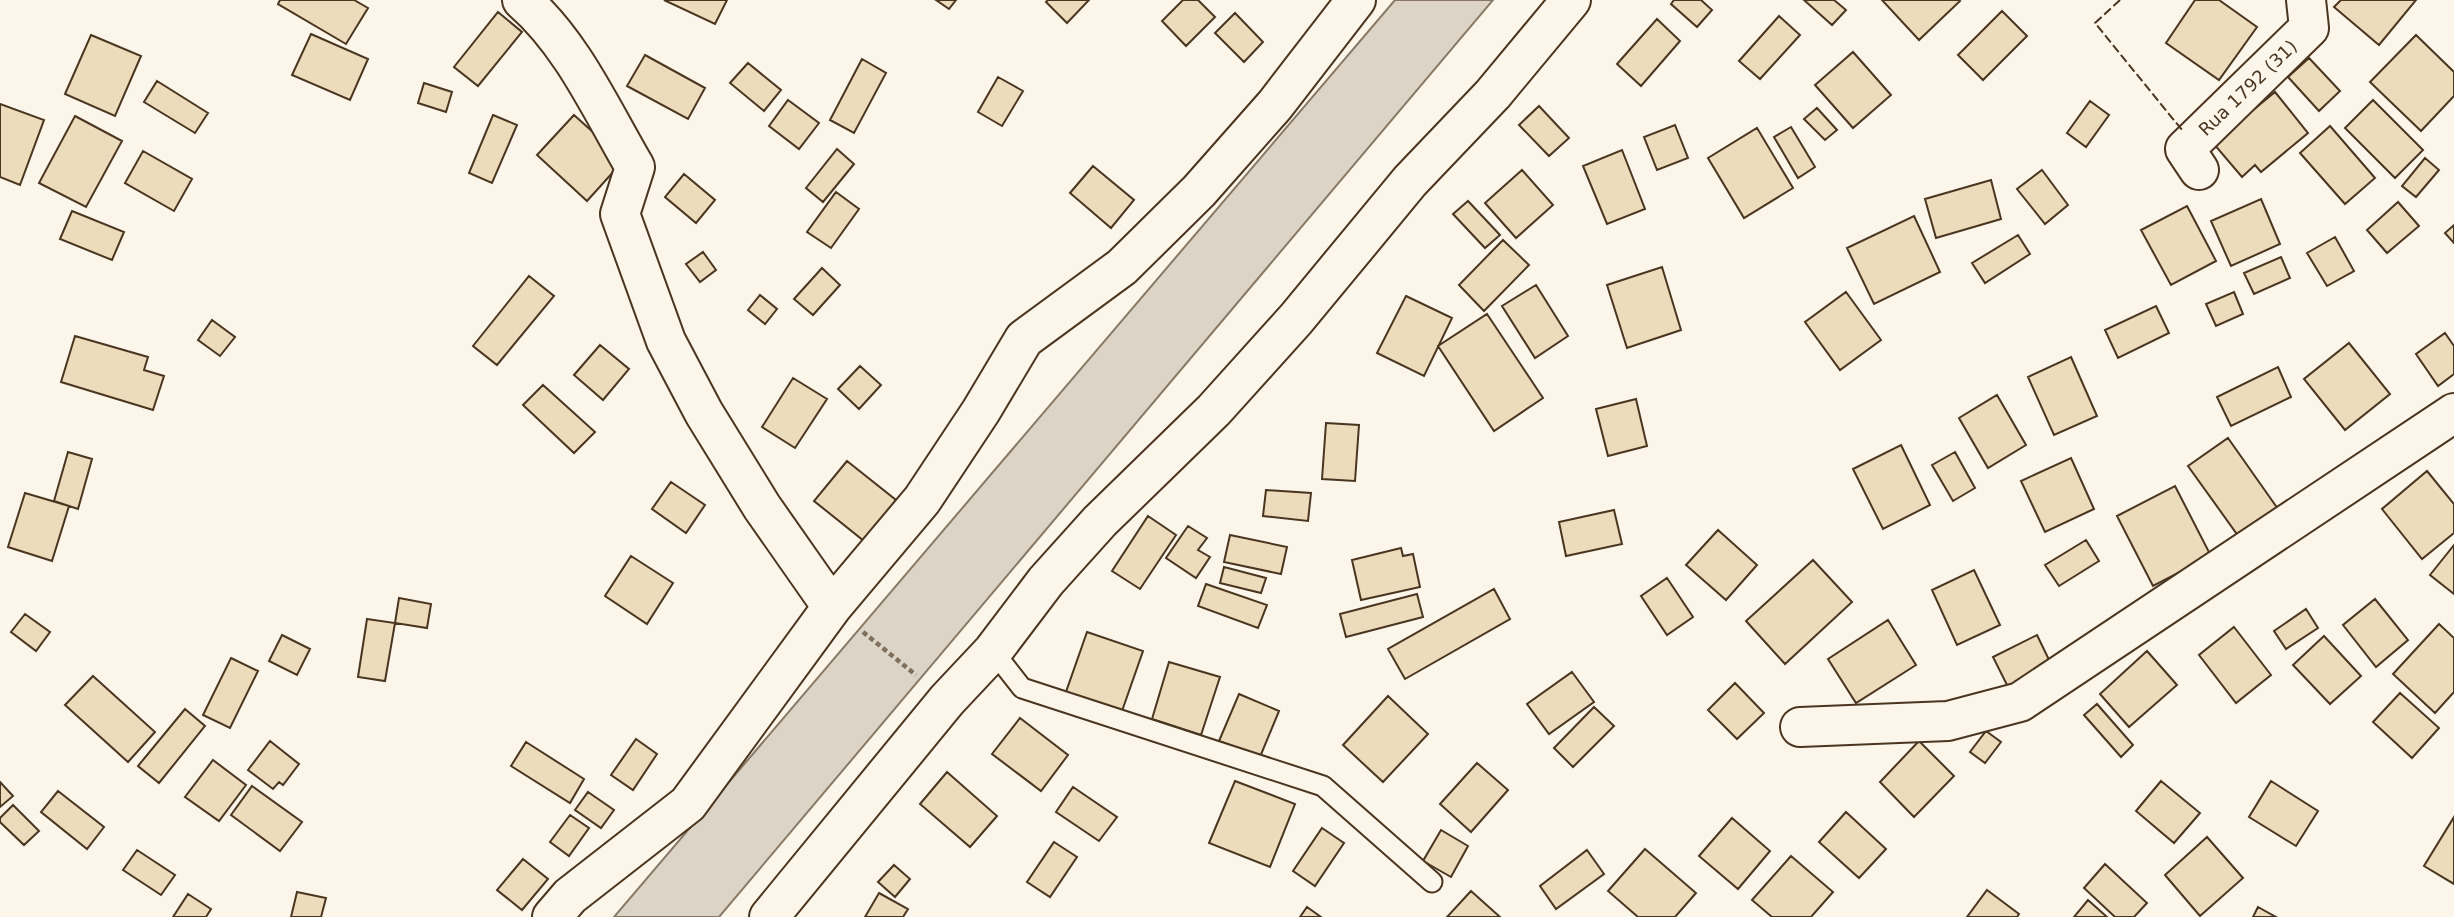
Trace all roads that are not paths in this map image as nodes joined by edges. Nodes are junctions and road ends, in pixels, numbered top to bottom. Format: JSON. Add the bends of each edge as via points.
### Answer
{"nodes":[{"id":1,"x":522,"y":0,"type":"edge"},
{"id":2,"x":1356,"y":0,"type":"edge"},
{"id":3,"x":1571,"y":0,"type":"edge"},
{"id":4,"x":2306,"y":0,"type":"edge"},
{"id":5,"x":2199,"y":170,"type":"dead end"},
{"id":6,"x":2454,"y":413,"type":"edge"},
{"id":7,"x":832,"y":607,"type":"junction"},
{"id":8,"x":993,"y":651,"type":"junction"},
{"id":9,"x":1800,"y":727,"type":"dead end"},
{"id":10,"x":1432,"y":882,"type":"dead end"},
{"id":11,"x":552,"y":917,"type":"edge"},
{"id":12,"x":769,"y":917,"type":"edge"}],
"edges":[{"from":1,"to":7,"type":"street","via":[[538,13],[574,63],[635,167],[620,214],[666,341],[762,508]]},
{"from":2,"to":7,"type":"street","via":[[1199,191],[1122,267],[1024,338],[922,500]]},
{"from":3,"to":8,"type":"street","via":[[1223,400],[1046,581]]},
{"from":4,"to":5,"type":"street","name":"Rua 1792 (31)","via":[[2309,28],[2185,149]]},
{"from":6,"to":9,"type":"street","via":[[2020,702],[1948,722]]},
{"from":7,"to":11,"type":"street","via":[[688,804],[570,896]]},
{"from":8,"to":10,"type":"lane","via":[[1022,688],[1323,786]]},
{"from":8,"to":12,"type":"street","via":[[947,700]]}]}
